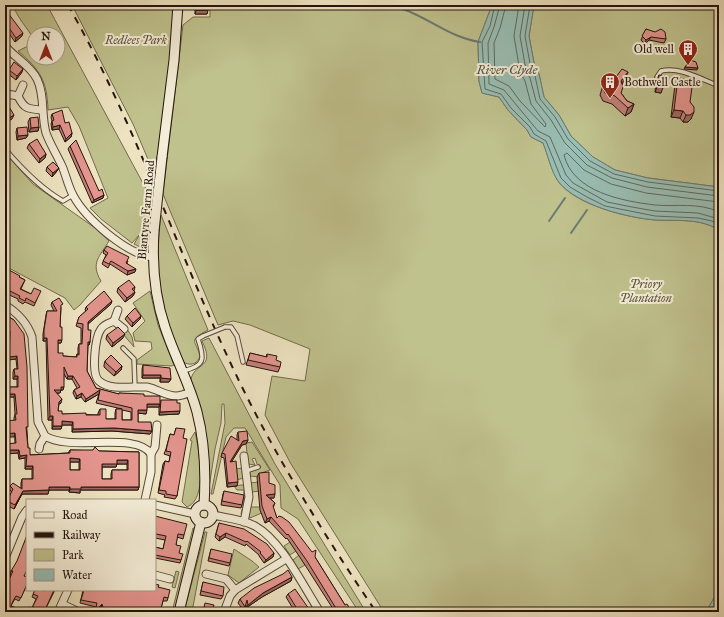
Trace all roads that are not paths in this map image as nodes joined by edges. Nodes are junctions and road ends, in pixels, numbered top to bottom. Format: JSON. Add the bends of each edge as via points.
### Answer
{"nodes":[{"id":1,"x":178,"y":5,"type":"edge"},
{"id":2,"x":5,"y":46,"type":"edge"},
{"id":3,"x":658,"y":77,"type":"edge"},
{"id":4,"x":23,"y":85,"type":"dead end"},
{"id":5,"x":719,"y":86,"type":"edge"},
{"id":6,"x":7,"y":94,"type":"dead end"},
{"id":7,"x":18,"y":96,"type":"junction"},
{"id":8,"x":42,"y":110,"type":"junction"},
{"id":9,"x":5,"y":149,"type":"edge"},
{"id":10,"x":73,"y":195,"type":"junction"},
{"id":11,"x":153,"y":257,"type":"junction"},
{"id":12,"x":5,"y":305,"type":"edge"},
{"id":13,"x":118,"y":310,"type":"dead end"},
{"id":14,"x":114,"y":321,"type":"junction"},
{"id":15,"x":124,"y":329,"type":"dead end"},
{"id":16,"x":123,"y":348,"type":"dead end"},
{"id":17,"x":243,"y":362,"type":"dead end"},
{"id":18,"x":183,"y":371,"type":"junction"},
{"id":19,"x":135,"y":387,"type":"junction"},
{"id":20,"x":191,"y":392,"type":"junction"},
{"id":21,"x":157,"y":424,"type":"dead end"},
{"id":22,"x":45,"y":436,"type":"junction"},
{"id":23,"x":39,"y":449,"type":"dead end"},
{"id":24,"x":151,"y":454,"type":"junction"},
{"id":25,"x":244,"y":456,"type":"dead end"},
{"id":26,"x":258,"y":467,"type":"dead end"},
{"id":27,"x":246,"y":471,"type":"junction"},
{"id":28,"x":145,"y":499,"type":"edge"},
{"id":29,"x":204,"y":505,"type":"junction"},
{"id":30,"x":156,"y":506,"type":"edge"},
{"id":31,"x":26,"y":512,"type":"edge"},
{"id":32,"x":195,"y":514,"type":"junction"},
{"id":33,"x":212,"y":515,"type":"junction"},
{"id":34,"x":201,"y":522,"type":"junction"},
{"id":35,"x":244,"y":522,"type":"junction"},
{"id":36,"x":8,"y":546,"type":"edge"},
{"id":37,"x":5,"y":558,"type":"edge"},
{"id":38,"x":286,"y":559,"type":"junction"},
{"id":39,"x":206,"y":574,"type":"dead end"},
{"id":40,"x":156,"y":575,"type":"edge"},
{"id":41,"x":170,"y":578,"type":"dead end"},
{"id":42,"x":235,"y":590,"type":"junction"},
{"id":43,"x":68,"y":591,"type":"edge"},
{"id":44,"x":62,"y":604,"type":"junction"},
{"id":45,"x":58,"y":612,"type":"edge"},
{"id":46,"x":79,"y":612,"type":"edge"},
{"id":47,"x":179,"y":612,"type":"edge"},
{"id":48,"x":224,"y":612,"type":"edge"},
{"id":49,"x":320,"y":612,"type":"edge"}],
"edges":[{"from":1,"to":11,"type":"main road","name":"Blantyre Farm Road","bridge":true},
{"from":2,"to":8,"type":"street","via":[[38,80]]},
{"from":3,"to":5,"type":"lane","via":[[661,71],[667,70],[699,76]]},
{"from":4,"to":7,"type":"street"},
{"from":6,"to":7,"type":"street"},
{"from":7,"to":8,"type":"street","via":[[24,107]]},
{"from":8,"to":10,"type":"street","via":[[46,133]]},
{"from":9,"to":10,"type":"lane","via":[[35,181],[53,195],[64,201]]},
{"from":10,"to":11,"type":"street","via":[[97,224],[121,243],[138,254]]},
{"from":11,"to":18,"type":"main road","name":"Blantyre Farm Road","via":[[159,307]]},
{"from":12,"to":22,"type":"street","via":[[21,318],[32,337],[38,422]]},
{"from":13,"to":14,"type":"street"},
{"from":14,"to":15,"type":"street"},
{"from":14,"to":19,"type":"street","via":[[105,325],[99,334],[94,373],[105,385]]},
{"from":16,"to":19,"type":"lane","via":[[134,359]]},
{"from":17,"to":18,"type":"lane","bridge":true,"via":[[237,336],[231,327],[225,327],[198,339],[204,355],[200,364]]},
{"from":18,"to":20,"type":"main road","name":"Blantyre Farm Road"},
{"from":19,"to":20,"type":"street","via":[[148,388],[172,396]]},
{"from":20,"to":29,"type":"main road","name":"Blantyre Farm Road","via":[[204,448]]},
{"from":21,"to":24,"type":"street","via":[[155,447]]},
{"from":22,"to":23,"type":"street"},
{"from":22,"to":24,"type":"street","via":[[63,443],[129,444],[145,448]]},
{"from":24,"to":28,"type":"street","via":[[151,472]]},
{"from":25,"to":27,"type":"street"},
{"from":26,"to":27,"type":"lane"},
{"from":27,"to":35,"type":"street","via":[[249,497]]},
{"from":29,"to":32,"type":"main road","via":[[198,507]]},
{"from":29,"to":33,"type":"main road","via":[[209,507]]},
{"from":30,"to":32,"type":"street"},
{"from":31,"to":36,"type":"street"},
{"from":32,"to":34,"type":"main road"},
{"from":33,"to":34,"type":"main road","via":[[210,520]]},
{"from":33,"to":35,"type":"street"},
{"from":34,"to":47,"type":"main road"},
{"from":35,"to":38,"type":"street","via":[[267,534]]},
{"from":36,"to":37,"type":"street"},
{"from":38,"to":42,"type":"street"},
{"from":38,"to":49,"type":"street"},
{"from":39,"to":42,"type":"street","via":[[226,579]]},
{"from":40,"to":41,"type":"street"},
{"from":42,"to":48,"type":"street"},
{"from":43,"to":44,"type":"street"},
{"from":44,"to":45,"type":"street"},
{"from":44,"to":46,"type":"street"}]}
